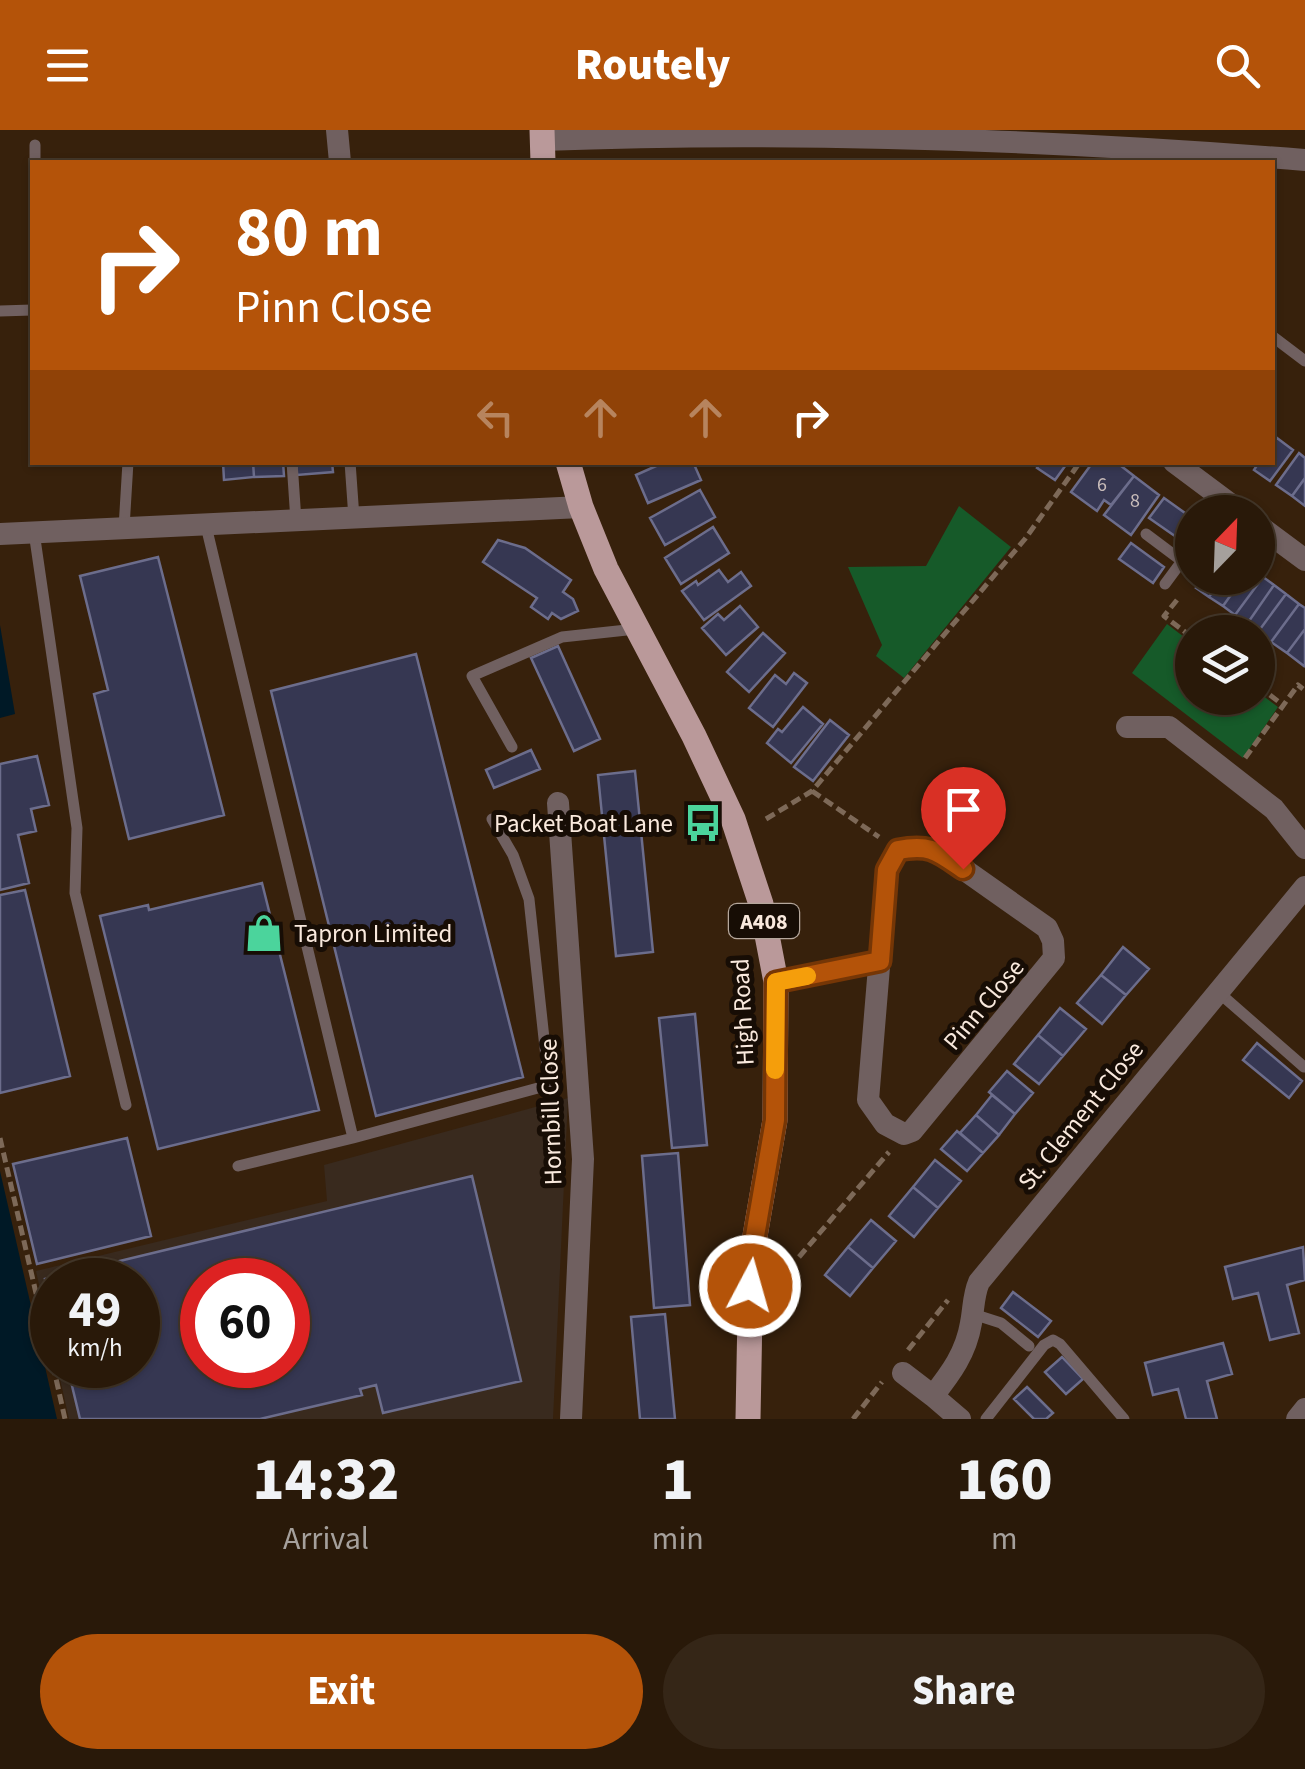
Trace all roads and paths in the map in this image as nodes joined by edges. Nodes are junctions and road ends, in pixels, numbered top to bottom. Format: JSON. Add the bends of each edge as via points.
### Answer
{"nodes":[{"id":1,"x":337,"y":130,"type":"edge"},
{"id":2,"x":599,"y":133,"type":"edge"},
{"id":3,"x":894,"y":138,"type":"junction"},
{"id":4,"x":542,"y":144,"type":"edge"},
{"id":5,"x":35,"y":145,"type":"dead end"},
{"id":6,"x":1172,"y":147,"type":"edge"},
{"id":7,"x":35,"y":160,"type":"edge"},
{"id":8,"x":340,"y":160,"type":"edge"},
{"id":9,"x":894,"y":160,"type":"edge"},
{"id":10,"x":1305,"y":160,"type":"edge"},
{"id":11,"x":30,"y":310,"type":"edge"},
{"id":12,"x":0,"y":311,"type":"edge"},
{"id":13,"x":1275,"y":338,"type":"edge"},
{"id":14,"x":1305,"y":361,"type":"edge"},
{"id":15,"x":128,"y":465,"type":"edge"},
{"id":16,"x":292,"y":465,"type":"edge"},
{"id":17,"x":350,"y":465,"type":"edge"},
{"id":18,"x":569,"y":465,"type":"edge"},
{"id":19,"x":1078,"y":465,"type":"edge"},
{"id":20,"x":1177,"y":465,"type":"edge"},
{"id":21,"x":1212,"y":495,"type":"edge"},
{"id":22,"x":581,"y":507,"type":"junction"},
{"id":23,"x":354,"y":518,"type":"junction"},
{"id":24,"x":296,"y":521,"type":"junction"},
{"id":25,"x":206,"y":526,"type":"junction"},
{"id":26,"x":124,"y":529,"type":"junction"},
{"id":27,"x":34,"y":532,"type":"junction"},
{"id":28,"x":0,"y":534,"type":"edge"},
{"id":29,"x":1146,"y":534,"type":"dead end"},
{"id":30,"x":1275,"y":537,"type":"edge"},
{"id":31,"x":1175,"y":555,"type":"edge"},
{"id":32,"x":1305,"y":560,"type":"edge"},
{"id":33,"x":1175,"y":570,"type":"edge"},
{"id":34,"x":1165,"y":584,"type":"dead end"},
{"id":35,"x":1180,"y":595,"type":"edge"},
{"id":36,"x":1175,"y":624,"type":"edge"},
{"id":37,"x":636,"y":629,"type":"junction"},
{"id":38,"x":1304,"y":688,"type":"edge"},
{"id":39,"x":1275,"y":698,"type":"edge"},
{"id":40,"x":1284,"y":705,"type":"junction"},
{"id":41,"x":1127,"y":727,"type":"dead end"},
{"id":42,"x":512,"y":747,"type":"dead end"},
{"id":43,"x":1231,"y":776,"type":"junction"},
{"id":44,"x":812,"y":791,"type":"junction"},
{"id":45,"x":558,"y":803,"type":"dead end"},
{"id":46,"x":492,"y":819,"type":"dead end"},
{"id":47,"x":766,"y":819,"type":"dead end"},
{"id":48,"x":1305,"y":848,"type":"edge"},
{"id":49,"x":898,"y":850,"type":"junction"},
{"id":50,"x":1305,"y":887,"type":"edge"},
{"id":51,"x":880,"y":961,"type":"junction"},
{"id":52,"x":776,"y":982,"type":"junction"},
{"id":53,"x":1217,"y":991,"type":"junction"},
{"id":54,"x":1304,"y":1066,"type":"edge"},
{"id":55,"x":126,"y":1105,"type":"dead end"},
{"id":56,"x":904,"y":1134,"type":"junction"},
{"id":57,"x":0,"y":1138,"type":"edge"},
{"id":58,"x":353,"y":1138,"type":"junction"},
{"id":59,"x":238,"y":1166,"type":"dead end"},
{"id":60,"x":799,"y":1257,"type":"dead end"},
{"id":61,"x":30,"y":1266,"type":"edge"},
{"id":62,"x":978,"y":1282,"type":"junction"},
{"id":63,"x":972,"y":1314,"type":"junction"},
{"id":64,"x":1029,"y":1346,"type":"dead end"},
{"id":65,"x":897,"y":1369,"type":"junction"},
{"id":66,"x":59,"y":1388,"type":"edge"},
{"id":67,"x":933,"y":1396,"type":"junction"},
{"id":68,"x":1305,"y":1410,"type":"edge"},
{"id":69,"x":66,"y":1419,"type":"edge"},
{"id":70,"x":570,"y":1419,"type":"edge"},
{"id":71,"x":748,"y":1419,"type":"edge"},
{"id":72,"x":853,"y":1419,"type":"edge"},
{"id":73,"x":960,"y":1419,"type":"edge"},
{"id":74,"x":986,"y":1419,"type":"edge"},
{"id":75,"x":1124,"y":1419,"type":"edge"},
{"id":76,"x":1296,"y":1419,"type":"edge"}],
"edges":[{"from":1,"to":8,"type":"street"},
{"from":2,"to":3,"type":"street"},
{"from":2,"to":4,"type":"street"},
{"from":3,"to":6,"type":"street"},
{"from":3,"to":9,"type":"street"},
{"from":5,"to":7,"type":"lane"},
{"from":6,"to":10,"type":"street"},
{"from":11,"to":12,"type":"lane"},
{"from":13,"to":14,"type":"lane"},
{"from":15,"to":26,"type":"lane"},
{"from":16,"to":24,"type":"lane"},
{"from":17,"to":23,"type":"lane"},
{"from":18,"to":22,"type":"main road","name":"High Road","number":"A408"},
{"from":19,"to":44,"type":"path","via":[[1025,539]]},
{"from":20,"to":21,"type":"street"},
{"from":22,"to":23,"type":"street"},
{"from":22,"to":37,"type":"main road","name":"High Road","number":"A408"},
{"from":23,"to":24,"type":"street"},
{"from":24,"to":25,"type":"street"},
{"from":25,"to":26,"type":"street"},
{"from":25,"to":58,"type":"lane"},
{"from":26,"to":27,"type":"street"},
{"from":27,"to":28,"type":"street"},
{"from":27,"to":55,"type":"lane","via":[[77,828],[75,893]]},
{"from":29,"to":31,"type":"lane"},
{"from":30,"to":32,"type":"street"},
{"from":33,"to":34,"type":"lane"},
{"from":35,"to":36,"type":"path","via":[[1164,616]]},
{"from":37,"to":42,"type":"lane","via":[[562,637],[472,676]]},
{"from":37,"to":52,"type":"main road","name":"High Road","number":"A408","via":[[734,819]]},
{"from":38,"to":40,"type":"path","via":[[1298,686]]},
{"from":39,"to":40,"type":"path"},
{"from":40,"to":43,"type":"path"},
{"from":41,"to":43,"type":"street","via":[[1169,727]]},
{"from":43,"to":48,"type":"street","via":[[1274,810]]},
{"from":44,"to":47,"type":"path"},
{"from":44,"to":49,"type":"path"},
{"from":45,"to":70,"type":"street","name":"Hornbill Close","via":[[583,1158]]},
{"from":46,"to":58,"type":"lane","via":[[530,899],[549,1085]]},
{"from":49,"to":51,"type":"street","via":[[887,870]]},
{"from":49,"to":56,"type":"street","name":"Pinn Close","via":[[935,849],[1046,928],[1054,958]]},
{"from":50,"to":53,"type":"street","name":"St. Clement Close"},
{"from":51,"to":52,"type":"street"},
{"from":51,"to":56,"type":"street","via":[[868,1100],[885,1124]]},
{"from":52,"to":71,"type":"main road","name":"High Road","number":"A408","via":[[775,1120],[751,1259]]},
{"from":53,"to":54,"type":"lane"},
{"from":53,"to":62,"type":"street","name":"St. Clement Close"},
{"from":56,"to":60,"type":"path"},
{"from":57,"to":61,"type":"path"},
{"from":58,"to":59,"type":"lane"},
{"from":62,"to":63,"type":"street","name":"St. Clement Close"},
{"from":62,"to":65,"type":"path","via":[[958,1287]]},
{"from":63,"to":64,"type":"lane","via":[[1001,1323]]},
{"from":63,"to":67,"type":"street","name":"St. Clement Close","via":[[958,1364]]},
{"from":65,"to":67,"type":"street"},
{"from":65,"to":72,"type":"path"},
{"from":66,"to":69,"type":"path"},
{"from":67,"to":73,"type":"street"},
{"from":68,"to":76,"type":"street"},
{"from":74,"to":75,"type":"lane","via":[[1053,1340]]}]}
